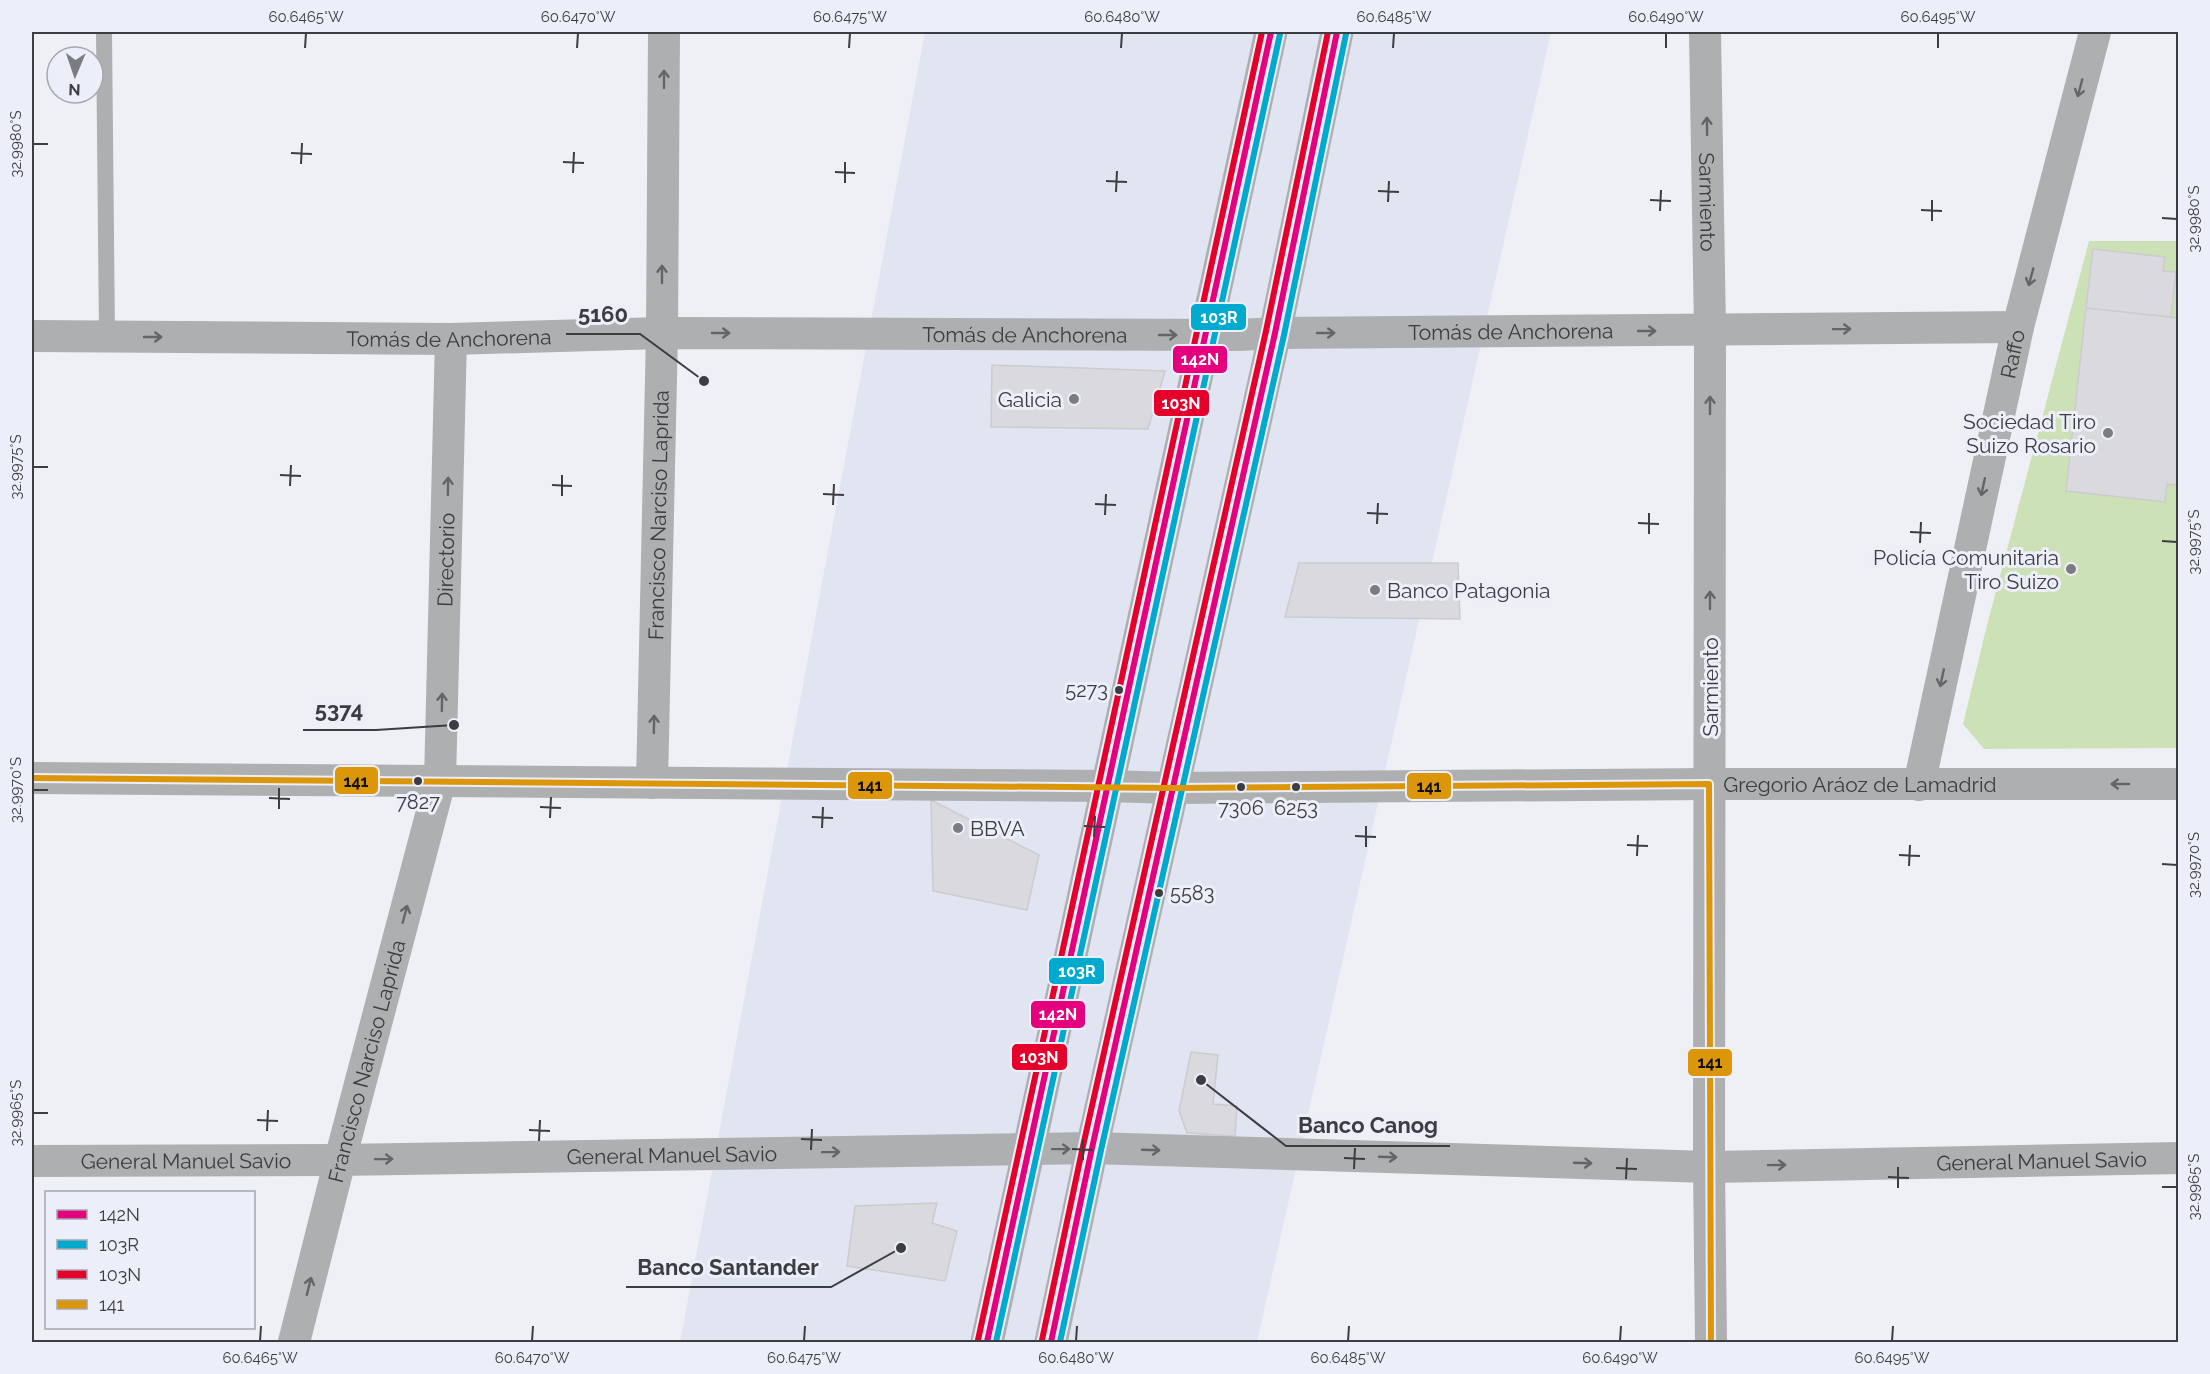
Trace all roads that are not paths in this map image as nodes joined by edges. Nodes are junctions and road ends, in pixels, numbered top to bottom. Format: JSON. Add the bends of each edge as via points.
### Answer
{"nodes":[{"id":1,"x":104,"y":32,"type":"edge"},
{"id":2,"x":664,"y":32,"type":"edge"},
{"id":3,"x":1271,"y":32,"type":"edge"},
{"id":4,"x":1337,"y":32,"type":"edge"},
{"id":5,"x":1706,"y":32,"type":"edge"},
{"id":6,"x":2095,"y":32,"type":"edge"},
{"id":7,"x":2018,"y":327,"type":"junction"},
{"id":8,"x":1710,"y":331,"type":"junction"},
{"id":9,"x":662,"y":333,"type":"junction"},
{"id":10,"x":1275,"y":333,"type":"junction"},
{"id":11,"x":1205,"y":335,"type":"junction"},
{"id":12,"x":32,"y":336,"type":"edge"},
{"id":13,"x":107,"y":336,"type":"junction"},
{"id":14,"x":451,"y":339,"type":"junction"},
{"id":15,"x":32,"y":778,"type":"edge"},
{"id":16,"x":440,"y":781,"type":"junction"},
{"id":17,"x":652,"y":783,"type":"junction"},
{"id":18,"x":1709,"y":784,"type":"junction"},
{"id":19,"x":2178,"y":784,"type":"edge"},
{"id":20,"x":1919,"y":785,"type":"junction"},
{"id":21,"x":1108,"y":786,"type":"junction"},
{"id":22,"x":1174,"y":788,"type":"junction"},
{"id":23,"x":1092,"y":1148,"type":"junction"},
{"id":24,"x":1029,"y":1149,"type":"junction"},
{"id":25,"x":2178,"y":1158,"type":"edge"},
{"id":26,"x":340,"y":1160,"type":"junction"},
{"id":27,"x":32,"y":1161,"type":"edge"},
{"id":28,"x":1709,"y":1167,"type":"junction"},
{"id":29,"x":294,"y":1342,"type":"edge"},
{"id":30,"x":987,"y":1342,"type":"edge"},
{"id":31,"x":1051,"y":1342,"type":"edge"},
{"id":32,"x":1711,"y":1342,"type":"edge"}],
"edges":[{"from":1,"to":13,"type":"lane"},
{"from":9,"to":2,"type":"street","name":"Francisco Narciso Laprida","one_way":true},
{"from":3,"to":11,"type":"main road"},
{"from":4,"to":10,"type":"main road"},
{"from":8,"to":5,"type":"street","name":"Sarmiento","one_way":true},
{"from":6,"to":7,"type":"street","name":"Raffo","one_way":true},
{"from":8,"to":7,"type":"street","name":"Tomás de Anchorena","one_way":true},
{"from":7,"to":20,"type":"street","name":"Raffo","one_way":true},
{"from":10,"to":8,"type":"street","name":"Tomás de Anchorena","one_way":true},
{"from":18,"to":8,"type":"street","name":"Sarmiento","one_way":true},
{"from":9,"to":11,"type":"street","name":"Tomás de Anchorena","one_way":true},
{"from":9,"to":14,"type":"street","name":"Tomás de Anchorena"},
{"from":17,"to":9,"type":"street","name":"Francisco Narciso Laprida","one_way":true},
{"from":10,"to":11,"type":"street","name":"Tomás de Anchorena"},
{"from":10,"to":22,"type":"main road"},
{"from":11,"to":21,"type":"main road"},
{"from":12,"to":13,"type":"street","name":"Tomás de Anchorena"},
{"from":13,"to":14,"type":"street","name":"Tomás de Anchorena","one_way":true},
{"from":16,"to":14,"type":"street","name":"Directorio","one_way":true},
{"from":15,"to":16,"type":"street","name":"Gregorio Aráoz de Lamadrid"},
{"from":16,"to":17,"type":"street","name":"Gregorio Aráoz de Lamadrid"},
{"from":26,"to":16,"type":"street","name":"Francisco Narciso Laprida","one_way":true},
{"from":17,"to":21,"type":"street","name":"Gregorio Aráoz de Lamadrid"},
{"from":18,"to":20,"type":"street","name":"Gregorio Aráoz de Lamadrid"},
{"from":18,"to":22,"type":"street","name":"Gregorio Aráoz de Lamadrid"},
{"from":18,"to":28,"type":"street","name":"Sarmiento"},
{"from":19,"to":20,"type":"street","name":"Gregorio Aráoz de Lamadrid","one_way":true},
{"from":21,"to":22,"type":"street","name":"Gregorio Aráoz de Lamadrid"},
{"from":21,"to":24,"type":"main road"},
{"from":22,"to":23,"type":"main road"},
{"from":24,"to":23,"type":"street","name":"General Manuel Savio","one_way":true},
{"from":23,"to":28,"type":"street","name":"General Manuel Savio","one_way":true},
{"from":23,"to":31,"type":"main road"},
{"from":26,"to":24,"type":"street","name":"General Manuel Savio","one_way":true},
{"from":24,"to":30,"type":"main road"},
{"from":28,"to":25,"type":"street","name":"General Manuel Savio","one_way":true},
{"from":26,"to":27,"type":"street","name":"General Manuel Savio"},
{"from":29,"to":26,"type":"street","name":"Francisco Narciso Laprida","one_way":true},
{"from":28,"to":32,"type":"street","name":"Sarmiento"}]}
